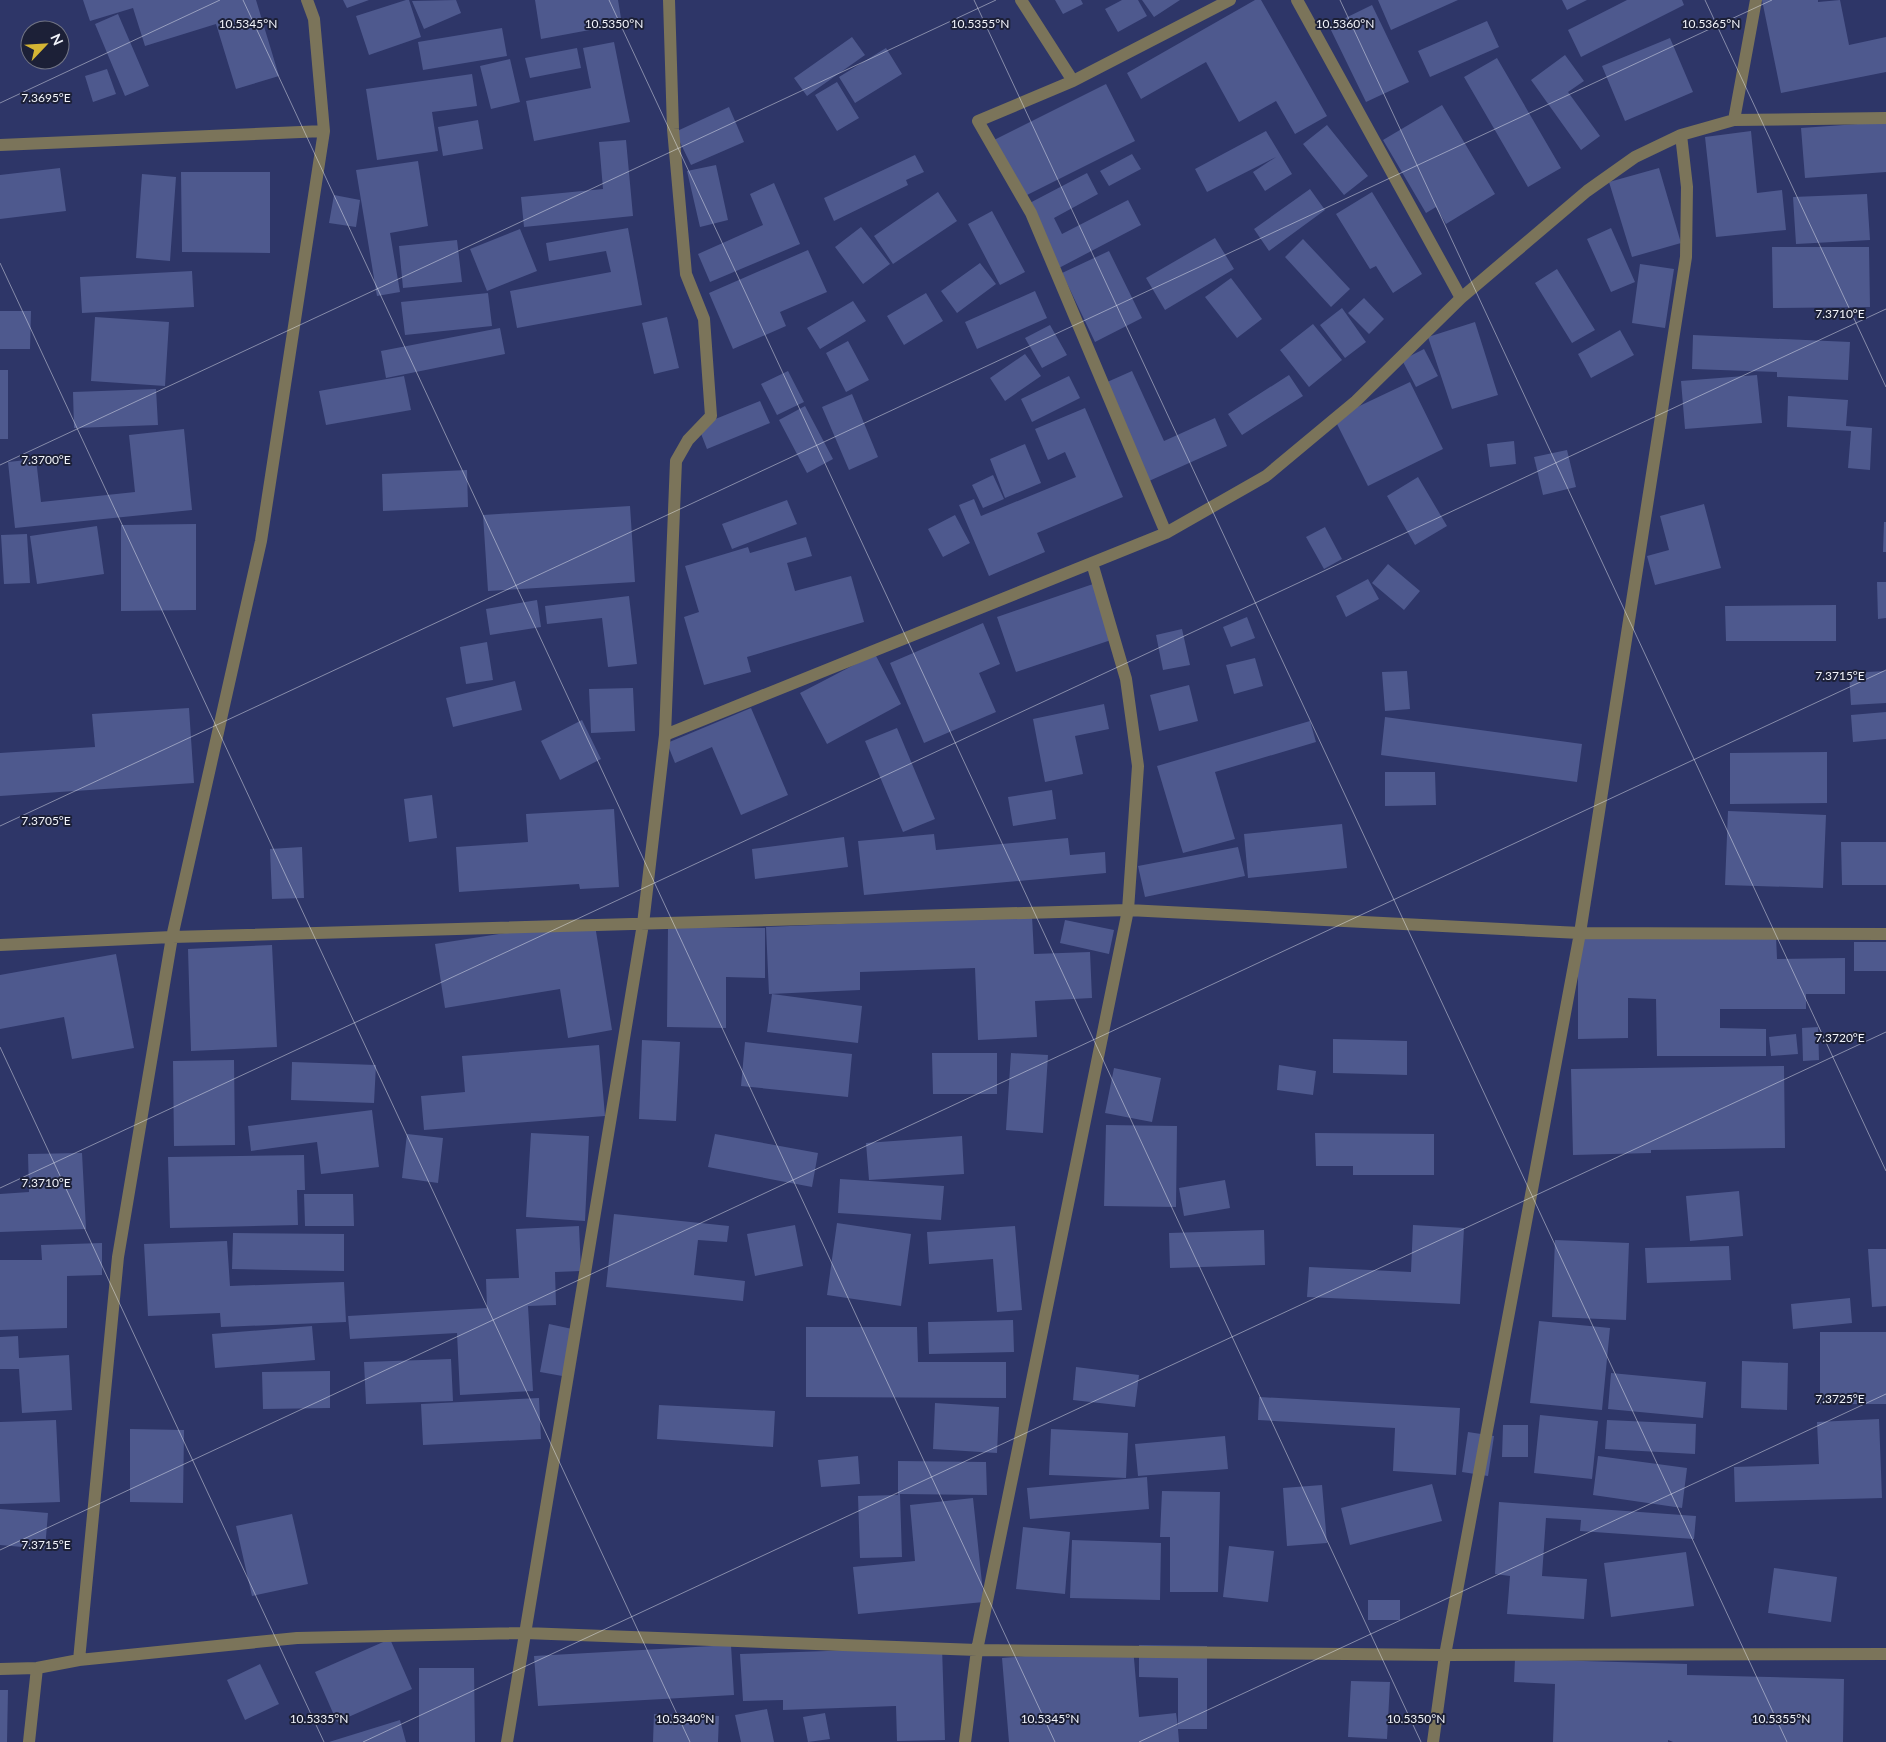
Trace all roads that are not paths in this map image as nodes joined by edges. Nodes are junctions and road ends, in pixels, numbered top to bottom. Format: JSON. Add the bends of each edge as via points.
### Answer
{"nodes":[{"id":1,"x":307,"y":0,"type":"edge"},
{"id":2,"x":669,"y":0,"type":"edge"},
{"id":3,"x":1021,"y":0,"type":"edge"},
{"id":4,"x":1230,"y":0,"type":"edge"},
{"id":5,"x":1297,"y":0,"type":"edge"},
{"id":6,"x":1756,"y":0,"type":"edge"},
{"id":7,"x":1073,"y":81,"type":"junction"},
{"id":8,"x":1886,"y":118,"type":"edge"},
{"id":9,"x":1734,"y":120,"type":"junction"},
{"id":10,"x":324,"y":131,"type":"junction"},
{"id":11,"x":1681,"y":135,"type":"junction"},
{"id":12,"x":0,"y":145,"type":"edge"},
{"id":13,"x":1461,"y":298,"type":"junction"},
{"id":14,"x":1166,"y":533,"type":"junction"},
{"id":15,"x":1092,"y":563,"type":"junction"},
{"id":16,"x":665,"y":735,"type":"junction"},
{"id":17,"x":1128,"y":910,"type":"junction"},
{"id":18,"x":643,"y":924,"type":"junction"},
{"id":19,"x":1580,"y":933,"type":"junction"},
{"id":20,"x":1886,"y":934,"type":"edge"},
{"id":21,"x":172,"y":937,"type":"junction"},
{"id":22,"x":0,"y":945,"type":"edge"},
{"id":23,"x":525,"y":1633,"type":"junction"},
{"id":24,"x":977,"y":1650,"type":"junction"},
{"id":25,"x":1886,"y":1654,"type":"edge"},
{"id":26,"x":1446,"y":1655,"type":"junction"},
{"id":27,"x":79,"y":1660,"type":"junction"},
{"id":28,"x":37,"y":1668,"type":"junction"},
{"id":29,"x":0,"y":1669,"type":"edge"},
{"id":30,"x":29,"y":1742,"type":"edge"},
{"id":31,"x":507,"y":1742,"type":"edge"},
{"id":32,"x":965,"y":1742,"type":"edge"},
{"id":33,"x":1433,"y":1742,"type":"edge"}],
"edges":[{"from":1,"to":10,"type":"street","via":[[314,19]]},
{"from":2,"to":16,"type":"street","via":[[673,129],[686,274],[704,319],[711,416],[688,440],[676,461]]},
{"from":3,"to":7,"type":"street"},
{"from":4,"to":7,"type":"street"},
{"from":5,"to":13,"type":"street"},
{"from":6,"to":9,"type":"street"},
{"from":7,"to":14,"type":"street","via":[[978,121],[1031,213]]},
{"from":8,"to":9,"type":"street"},
{"from":9,"to":11,"type":"street"},
{"from":10,"to":12,"type":"street"},
{"from":10,"to":21,"type":"street","via":[[261,541]]},
{"from":11,"to":13,"type":"street","via":[[1635,157],[1588,191]]},
{"from":11,"to":19,"type":"street","via":[[1687,187],[1686,257]]},
{"from":13,"to":14,"type":"street","via":[[1356,401],[1266,476]]},
{"from":14,"to":15,"type":"street"},
{"from":15,"to":16,"type":"street"},
{"from":15,"to":17,"type":"street","via":[[1126,679],[1138,766]]},
{"from":16,"to":18,"type":"street"},
{"from":17,"to":18,"type":"street"},
{"from":17,"to":19,"type":"street"},
{"from":17,"to":24,"type":"street"},
{"from":18,"to":21,"type":"street"},
{"from":18,"to":23,"type":"street"},
{"from":19,"to":20,"type":"street"},
{"from":19,"to":26,"type":"street"},
{"from":21,"to":22,"type":"street"},
{"from":21,"to":27,"type":"street","via":[[118,1257]]},
{"from":23,"to":24,"type":"street"},
{"from":23,"to":27,"type":"street","via":[[297,1638]]},
{"from":23,"to":31,"type":"street"},
{"from":24,"to":26,"type":"street"},
{"from":24,"to":32,"type":"street"},
{"from":25,"to":26,"type":"street"},
{"from":26,"to":33,"type":"street"},
{"from":27,"to":28,"type":"street"},
{"from":28,"to":29,"type":"street"},
{"from":28,"to":30,"type":"street"}]}
